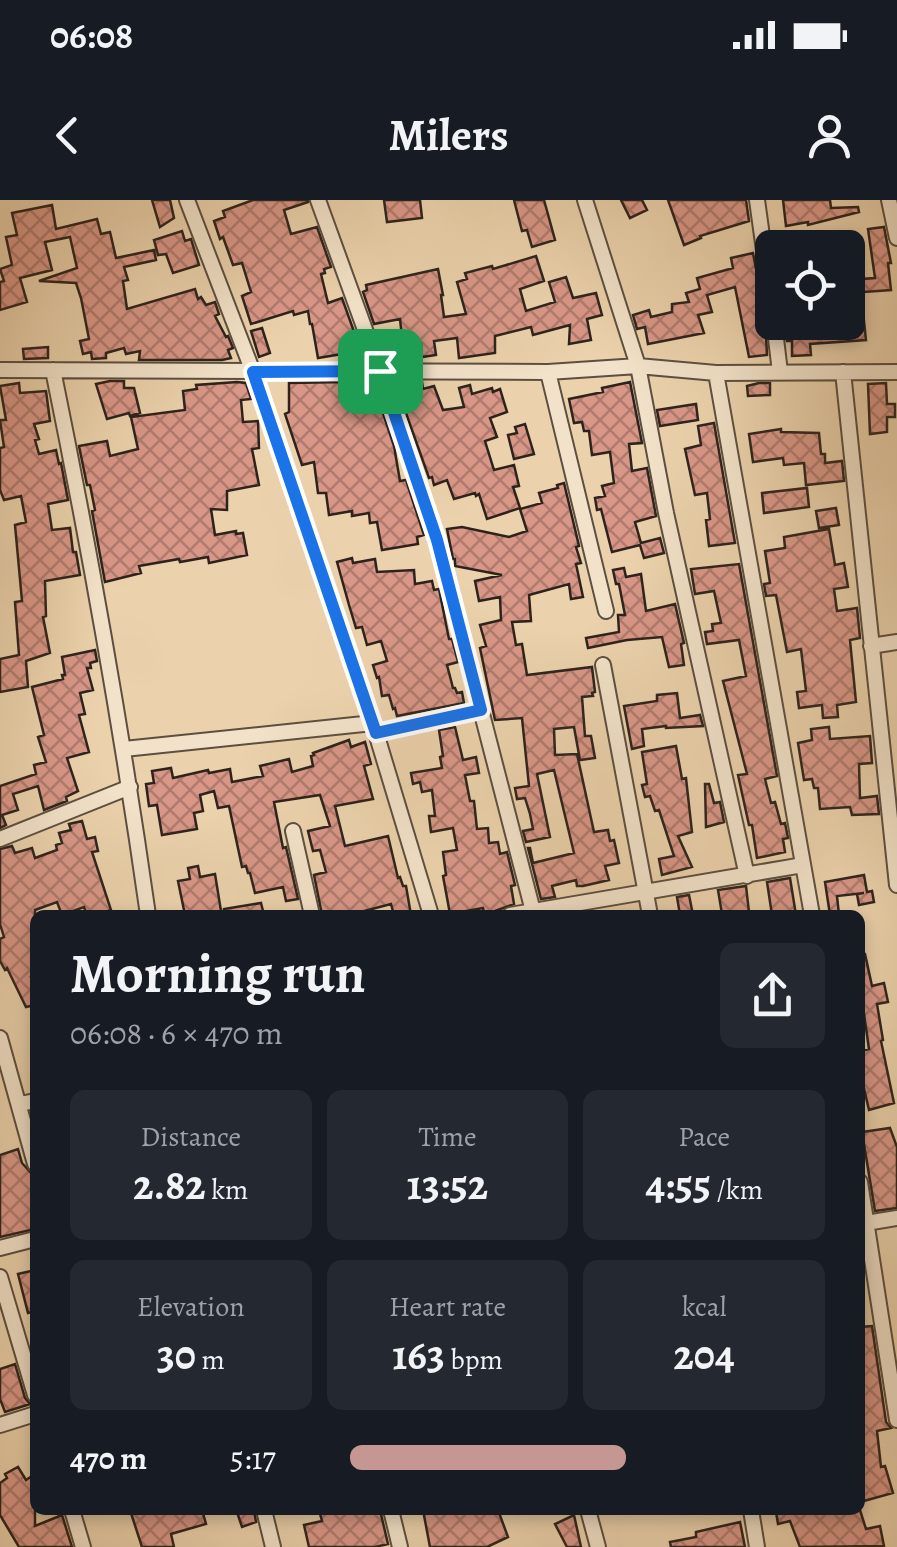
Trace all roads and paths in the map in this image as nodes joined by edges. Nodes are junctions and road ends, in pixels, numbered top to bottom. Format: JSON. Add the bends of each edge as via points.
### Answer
{"nodes":[{"id":1,"x":187,"y":200,"type":"edge"},
{"id":2,"x":318,"y":200,"type":"edge"},
{"id":3,"x":585,"y":200,"type":"edge"},
{"id":4,"x":757,"y":200,"type":"edge"},
{"id":5,"x":892,"y":206,"type":"edge"},
{"id":6,"x":761,"y":230,"type":"edge"},
{"id":7,"x":897,"y":238,"type":"edge"},
{"id":8,"x":776,"y":340,"type":"edge"},
{"id":9,"x":638,"y":366,"type":"junction"},
{"id":10,"x":0,"y":370,"type":"edge"},
{"id":11,"x":52,"y":370,"type":"junction"},
{"id":12,"x":380,"y":371,"type":"junction"},
{"id":13,"x":253,"y":372,"type":"junction"},
{"id":14,"x":548,"y":372,"type":"junction"},
{"id":15,"x":780,"y":372,"type":"junction"},
{"id":16,"x":843,"y":372,"type":"junction"},
{"id":17,"x":897,"y":372,"type":"edge"},
{"id":18,"x":716,"y":373,"type":"junction"},
{"id":19,"x":606,"y":612,"type":"dead end"},
{"id":20,"x":897,"y":642,"type":"edge"},
{"id":21,"x":871,"y":646,"type":"junction"},
{"id":22,"x":603,"y":665,"type":"dead end"},
{"id":23,"x":481,"y":710,"type":"junction"},
{"id":24,"x":375,"y":728,"type":"junction"},
{"id":25,"x":124,"y":748,"type":"junction"},
{"id":26,"x":130,"y":787,"type":"junction"},
{"id":27,"x":292,"y":831,"type":"dead end"},
{"id":28,"x":0,"y":839,"type":"edge"},
{"id":29,"x":803,"y":866,"type":"junction"},
{"id":30,"x":747,"y":876,"type":"junction"},
{"id":31,"x":897,"y":885,"type":"edge"},
{"id":32,"x":646,"y":893,"type":"junction"},
{"id":33,"x":147,"y":910,"type":"edge"},
{"id":34,"x":311,"y":910,"type":"edge"},
{"id":35,"x":430,"y":910,"type":"edge"},
{"id":36,"x":533,"y":910,"type":"edge"},
{"id":37,"x":551,"y":910,"type":"edge"},
{"id":38,"x":649,"y":910,"type":"edge"},
{"id":39,"x":811,"y":910,"type":"edge"},
{"id":40,"x":0,"y":1038,"type":"edge"},
{"id":41,"x":28,"y":1102,"type":"edge"},
{"id":42,"x":897,"y":1218,"type":"edge"},
{"id":43,"x":865,"y":1223,"type":"edge"},
{"id":44,"x":865,"y":1229,"type":"edge"},
{"id":45,"x":30,"y":1240,"type":"edge"},
{"id":46,"x":0,"y":1248,"type":"edge"},
{"id":47,"x":0,"y":1277,"type":"edge"},
{"id":48,"x":30,"y":1379,"type":"edge"},
{"id":49,"x":30,"y":1416,"type":"edge"},
{"id":50,"x":897,"y":1420,"type":"edge"},
{"id":51,"x":0,"y":1425,"type":"edge"},
{"id":52,"x":73,"y":1515,"type":"edge"},
{"id":53,"x":265,"y":1515,"type":"edge"},
{"id":54,"x":392,"y":1515,"type":"edge"},
{"id":55,"x":589,"y":1515,"type":"edge"},
{"id":56,"x":752,"y":1515,"type":"edge"},
{"id":57,"x":83,"y":1547,"type":"edge"},
{"id":58,"x":273,"y":1547,"type":"edge"},
{"id":59,"x":400,"y":1547,"type":"edge"},
{"id":60,"x":598,"y":1547,"type":"edge"},
{"id":61,"x":756,"y":1547,"type":"edge"}],
"edges":[{"from":1,"to":13,"type":"street"},
{"from":2,"to":12,"type":"street"},
{"from":3,"to":9,"type":"street"},
{"from":4,"to":6,"type":"street"},
{"from":5,"to":7,"type":"street"},
{"from":8,"to":15,"type":"street"},
{"from":9,"to":14,"type":"street"},
{"from":9,"to":18,"type":"street"},
{"from":9,"to":30,"type":"street"},
{"from":10,"to":11,"type":"street"},
{"from":11,"to":13,"type":"street"},
{"from":11,"to":25,"type":"street"},
{"from":12,"to":13,"type":"street"},
{"from":12,"to":14,"type":"street"},
{"from":12,"to":23,"type":"street","via":[[437,540]]},
{"from":13,"to":24,"type":"street"},
{"from":14,"to":19,"type":"street"},
{"from":15,"to":16,"type":"street"},
{"from":15,"to":18,"type":"street"},
{"from":16,"to":17,"type":"street"},
{"from":16,"to":21,"type":"street"},
{"from":18,"to":29,"type":"street"},
{"from":20,"to":21,"type":"street"},
{"from":21,"to":31,"type":"street"},
{"from":22,"to":32,"type":"street"},
{"from":23,"to":24,"type":"street"},
{"from":23,"to":36,"type":"street"},
{"from":24,"to":25,"type":"street"},
{"from":24,"to":35,"type":"street"},
{"from":25,"to":26,"type":"street"},
{"from":26,"to":28,"type":"street"},
{"from":26,"to":33,"type":"street"},
{"from":27,"to":34,"type":"street"},
{"from":29,"to":30,"type":"street"},
{"from":29,"to":39,"type":"street"},
{"from":30,"to":32,"type":"street"},
{"from":32,"to":37,"type":"street"},
{"from":32,"to":38,"type":"street"},
{"from":40,"to":41,"type":"street"},
{"from":42,"to":43,"type":"street"},
{"from":44,"to":50,"type":"street"},
{"from":45,"to":46,"type":"street"},
{"from":47,"to":48,"type":"street"},
{"from":49,"to":51,"type":"street"},
{"from":52,"to":57,"type":"street"},
{"from":53,"to":58,"type":"street"},
{"from":54,"to":59,"type":"street"},
{"from":55,"to":60,"type":"street"},
{"from":56,"to":61,"type":"street"}]}
